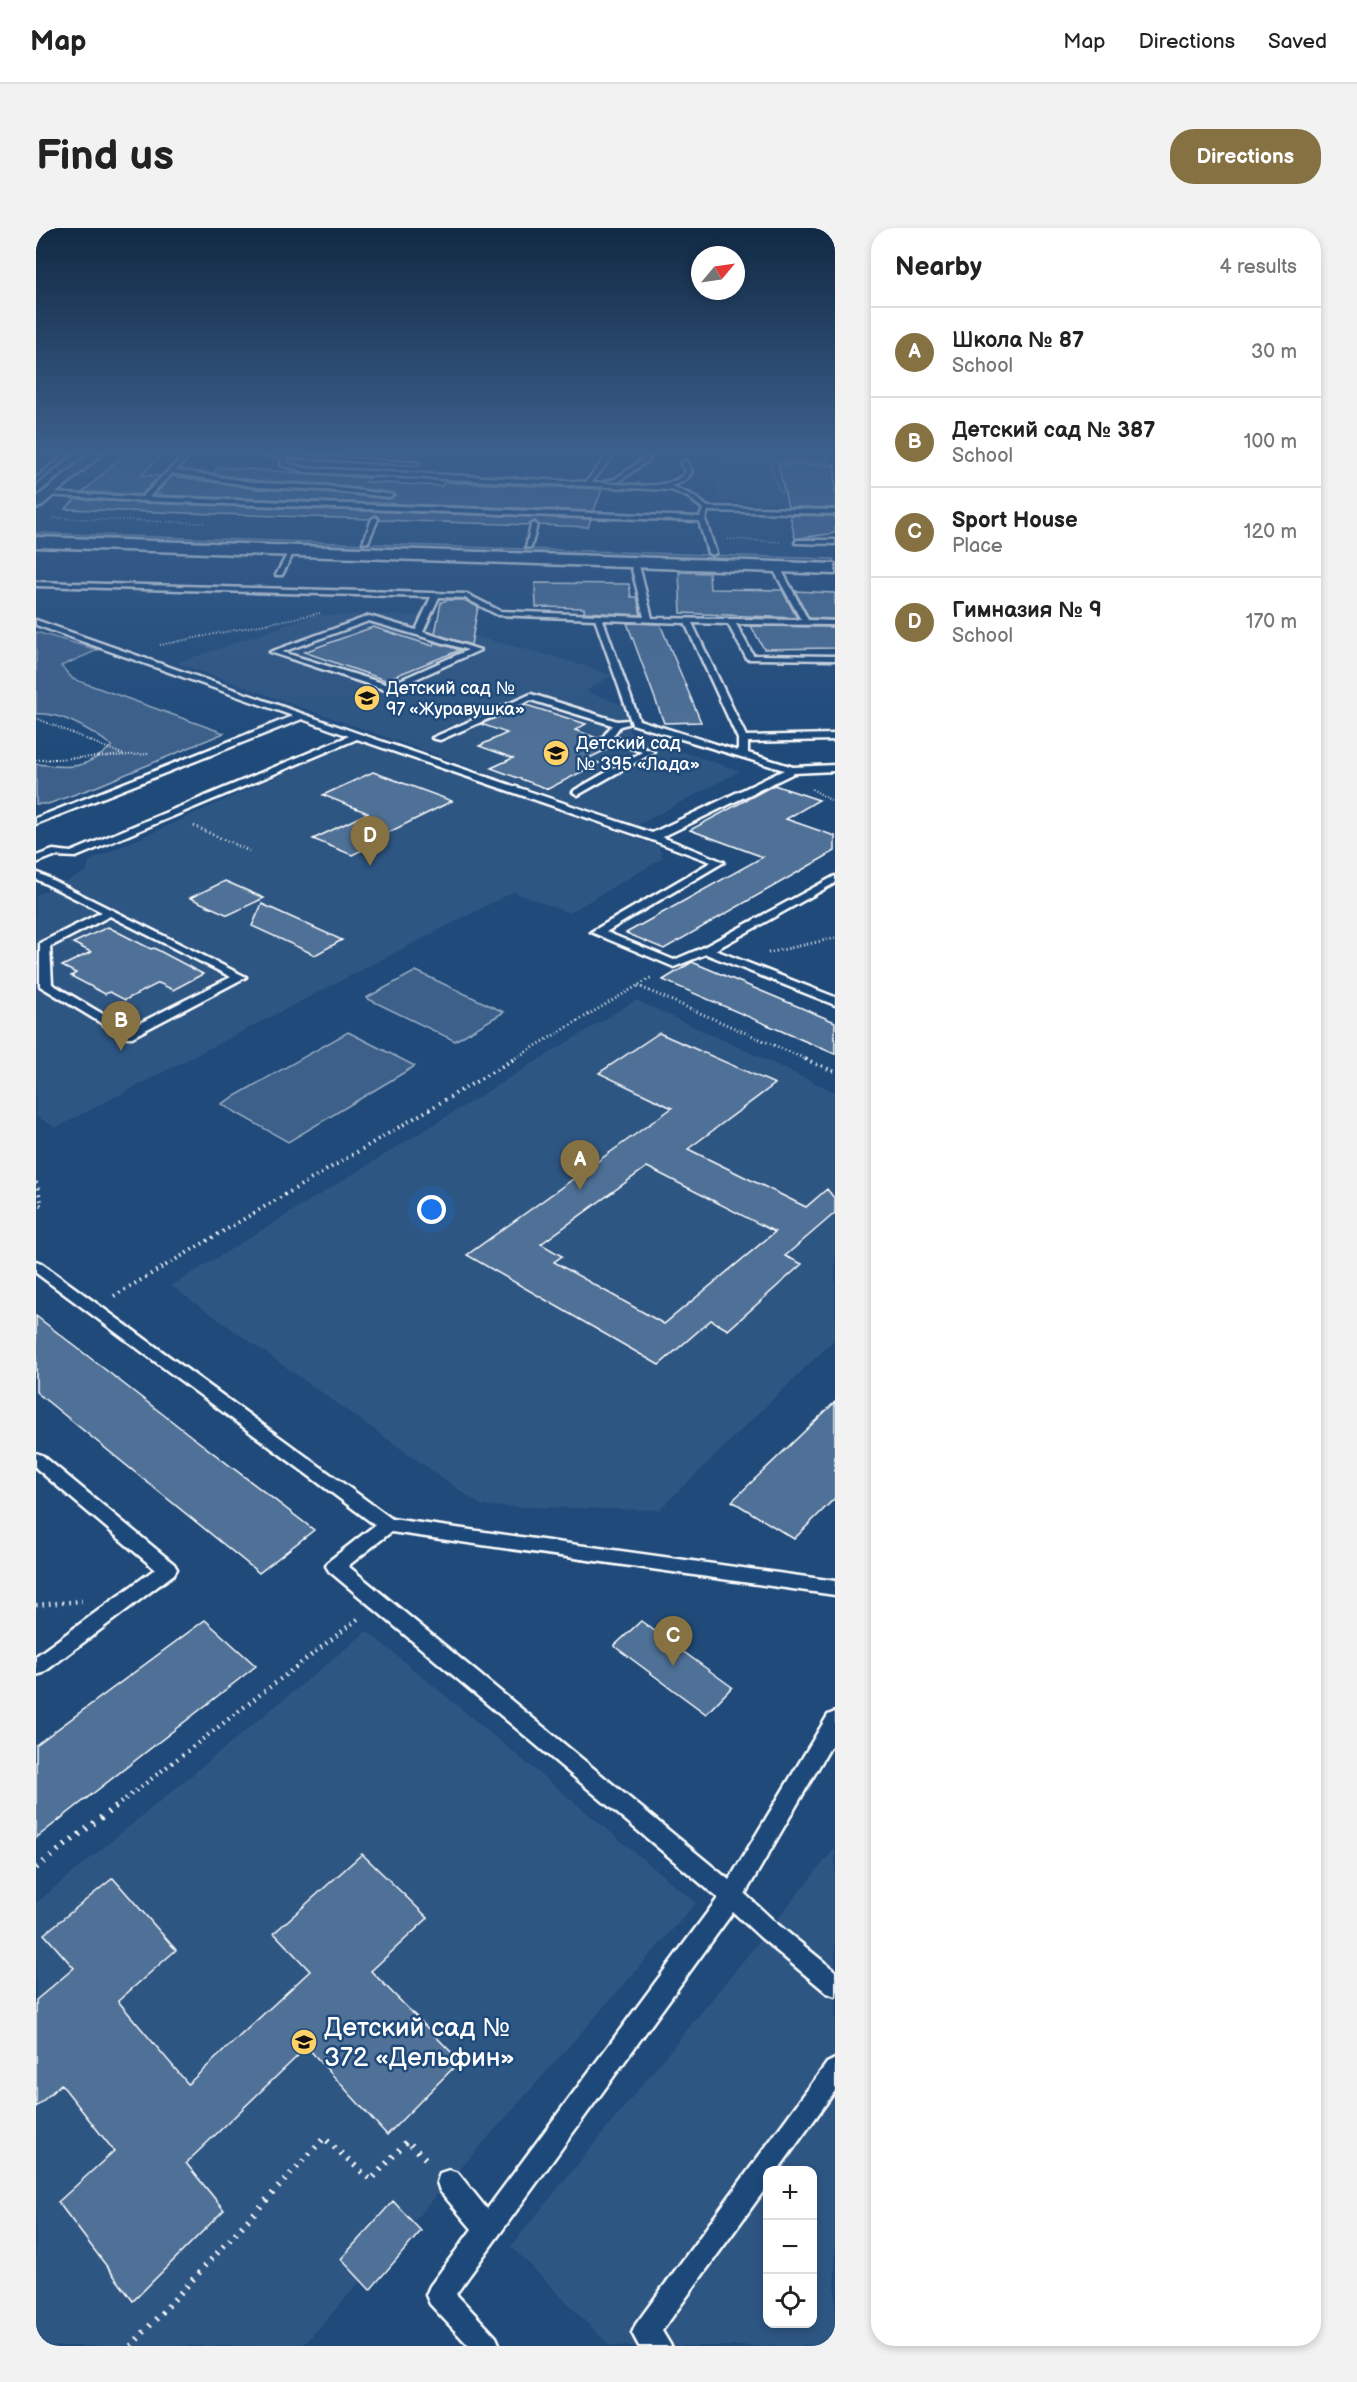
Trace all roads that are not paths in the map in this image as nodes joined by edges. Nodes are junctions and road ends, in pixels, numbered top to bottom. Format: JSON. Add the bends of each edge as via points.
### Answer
{"nodes":[{"id":1,"x":291,"y":552,"type":"edge"},
{"id":2,"x":349,"y":552,"type":"edge"},
{"id":3,"x":676,"y":552,"type":"edge"},
{"id":4,"x":712,"y":553,"type":"joint"},
{"id":5,"x":835,"y":555,"type":"edge"},
{"id":6,"x":634,"y":561,"type":"junction"},
{"id":7,"x":775,"y":565,"type":"junction"},
{"id":8,"x":835,"y":569,"type":"edge"},
{"id":9,"x":279,"y":573,"type":"dead end"},
{"id":10,"x":36,"y":584,"type":"edge"},
{"id":11,"x":436,"y":595,"type":"junction"},
{"id":12,"x":598,"y":617,"type":"junction"},
{"id":13,"x":649,"y":620,"type":"junction"},
{"id":14,"x":36,"y":622,"type":"edge"},
{"id":15,"x":688,"y":622,"type":"junction"},
{"id":16,"x":732,"y":623,"type":"junction"},
{"id":17,"x":806,"y":623,"type":"junction"},
{"id":18,"x":835,"y":623,"type":"edge"},
{"id":19,"x":418,"y":633,"type":"junction"},
{"id":20,"x":835,"y":658,"type":"edge"},
{"id":21,"x":302,"y":716,"type":"junction"},
{"id":22,"x":635,"y":722,"type":"junction"},
{"id":23,"x":617,"y":724,"type":"junction"},
{"id":24,"x":357,"y":736,"type":"junction"},
{"id":25,"x":835,"y":737,"type":"edge"},
{"id":26,"x":437,"y":738,"type":"dead end"},
{"id":27,"x":743,"y":738,"type":"junction"},
{"id":28,"x":743,"y":755,"type":"junction"},
{"id":29,"x":835,"y":768,"type":"edge"},
{"id":30,"x":792,"y":770,"type":"junction"},
{"id":31,"x":578,"y":792,"type":"dead end"},
{"id":32,"x":36,"y":821,"type":"edge"},
{"id":33,"x":653,"y":837,"type":"junction"},
{"id":34,"x":36,"y":860,"type":"edge"},
{"id":35,"x":36,"y":875,"type":"edge"},
{"id":36,"x":835,"y":879,"type":"edge"},
{"id":37,"x":111,"y":912,"type":"junction"},
{"id":38,"x":706,"y":950,"type":"junction"},
{"id":39,"x":835,"y":1001,"type":"edge"},
{"id":40,"x":36,"y":1266,"type":"edge"},
{"id":41,"x":36,"y":1459,"type":"edge"},
{"id":42,"x":388,"y":1525,"type":"junction"},
{"id":43,"x":835,"y":1588,"type":"edge"},
{"id":44,"x":36,"y":1667,"type":"edge"},
{"id":45,"x":835,"y":1720,"type":"edge"},
{"id":46,"x":732,"y":1896,"type":"junction"},
{"id":47,"x":835,"y":1985,"type":"edge"},
{"id":48,"x":835,"y":2071,"type":"edge"},
{"id":49,"x":449,"y":2182,"type":"road end"},
{"id":50,"x":488,"y":2228,"type":"junction"},
{"id":51,"x":487,"y":2346,"type":"edge"},
{"id":52,"x":658,"y":2346,"type":"edge"}],
"edges":[{"from":1,"to":9,"type":"lane"},
{"from":2,"to":6,"type":"main road"},
{"from":3,"to":4,"type":"main road"},
{"from":4,"to":5,"type":"main road"},
{"from":6,"to":7,"type":"main road"},
{"from":6,"to":13,"type":"lane"},
{"from":7,"to":8,"type":"main road"},
{"from":7,"to":17,"type":"lane"},
{"from":10,"to":11,"type":"lane","via":[[271,586]]},
{"from":11,"to":12,"type":"lane","via":[[467,596],[498,613]]},
{"from":11,"to":19,"type":"lane"},
{"from":12,"to":13,"type":"lane"},
{"from":12,"to":22,"type":"lane"},
{"from":13,"to":15,"type":"lane"},
{"from":14,"to":21,"type":"lane"},
{"from":15,"to":16,"type":"lane"},
{"from":15,"to":27,"type":"lane"},
{"from":16,"to":17,"type":"lane"},
{"from":16,"to":20,"type":"lane","via":[[750,657]]},
{"from":17,"to":18,"type":"lane"},
{"from":19,"to":19,"type":"lane","via":[[369,618],[274,652],[389,688],[476,650]]},
{"from":21,"to":24,"type":"lane"},
{"from":21,"to":32,"type":"lane"},
{"from":22,"to":23,"type":"lane"},
{"from":22,"to":28,"type":"lane"},
{"from":23,"to":26,"type":"lane","via":[[531,697]]},
{"from":23,"to":31,"type":"lane","via":[[608,737],[649,752]]},
{"from":24,"to":33,"type":"lane"},
{"from":24,"to":34,"type":"lane","via":[[72,855],[52,853]]},
{"from":25,"to":27,"type":"lane"},
{"from":27,"to":28,"type":"lane"},
{"from":28,"to":30,"type":"lane"},
{"from":29,"to":30,"type":"lane"},
{"from":30,"to":33,"type":"lane"},
{"from":33,"to":38,"type":"lane","via":[[719,862],[597,932],[674,964]]},
{"from":35,"to":37,"type":"lane"},
{"from":36,"to":38,"type":"lane"},
{"from":37,"to":37,"type":"lane","via":[[210,962],[240,977],[128,1034],[46,986],[44,945]]},
{"from":38,"to":39,"type":"lane"},
{"from":40,"to":42,"type":"lane"},
{"from":41,"to":44,"type":"lane","via":[[168,1569]]},
{"from":42,"to":43,"type":"lane"},
{"from":42,"to":46,"type":"lane","via":[[335,1566]]},
{"from":45,"to":46,"type":"lane"},
{"from":46,"to":47,"type":"lane"},
{"from":46,"to":50,"type":"lane"},
{"from":48,"to":52,"type":"lane","via":[[645,2333]]},
{"from":49,"to":50,"type":"lane"},
{"from":50,"to":51,"type":"lane","via":[[439,2295]]}]}
